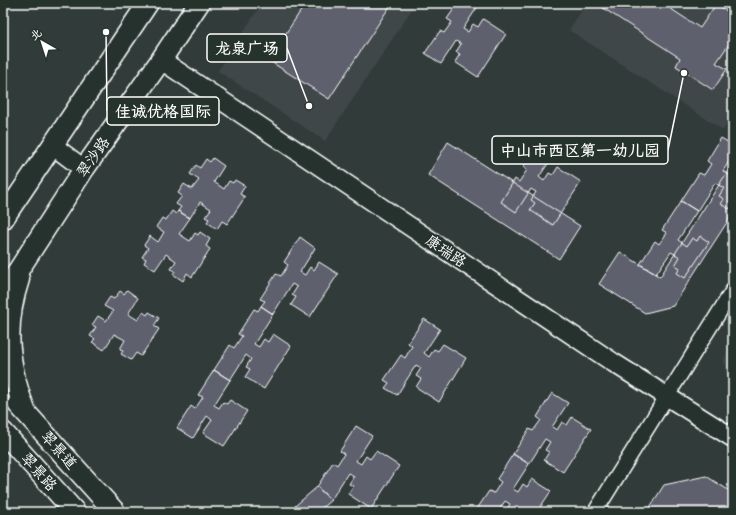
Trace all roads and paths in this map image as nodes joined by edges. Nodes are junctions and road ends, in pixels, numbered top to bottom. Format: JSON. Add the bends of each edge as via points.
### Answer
{"nodes":[{"id":1,"x":148,"y":3,"type":"edge"},
{"id":2,"x":199,"y":3,"type":"edge"},
{"id":3,"x":161,"y":60,"type":"junction"},
{"id":4,"x":52,"y":145,"type":"junction"},
{"id":5,"x":84,"y":169,"type":"junction"},
{"id":6,"x":4,"y":217,"type":"edge"},
{"id":7,"x":32,"y":249,"type":"junction"},
{"id":8,"x":733,"y":290,"type":"edge"},
{"id":9,"x":3,"y":294,"type":"edge"},
{"id":10,"x":3,"y":388,"type":"edge"},
{"id":11,"x":666,"y":396,"type":"junction"},
{"id":12,"x":26,"y":413,"type":"junction"},
{"id":13,"x":3,"y":432,"type":"edge"},
{"id":14,"x":733,"y":438,"type":"edge"},
{"id":15,"x":75,"y":512,"type":"edge"},
{"id":16,"x":115,"y":512,"type":"edge"},
{"id":17,"x":595,"y":512,"type":"edge"}],
"edges":[{"from":1,"to":4,"type":"main road"},
{"from":2,"to":3,"type":"main road","name":"翠沙路"},
{"from":3,"to":5,"type":"main road","name":"翠沙路"},
{"from":3,"to":11,"type":"street","name":"康瑞路"},
{"from":4,"to":5,"type":"street"},
{"from":4,"to":6,"type":"main road"},
{"from":5,"to":7,"type":"main road","name":"翠沙路"},
{"from":7,"to":9,"type":"main road","name":"翠沙路"},
{"from":7,"to":12,"type":"main road","via":[[14,294],[9,343],[17,391]]},
{"from":8,"to":11,"type":"street"},
{"from":10,"to":12,"type":"main road","name":"翠景道"},
{"from":11,"to":14,"type":"street","name":"康瑞路"},
{"from":11,"to":17,"type":"street"},
{"from":12,"to":16,"type":"main road","name":"翠景道"},
{"from":13,"to":15,"type":"main road","name":"翠景路"}]}
